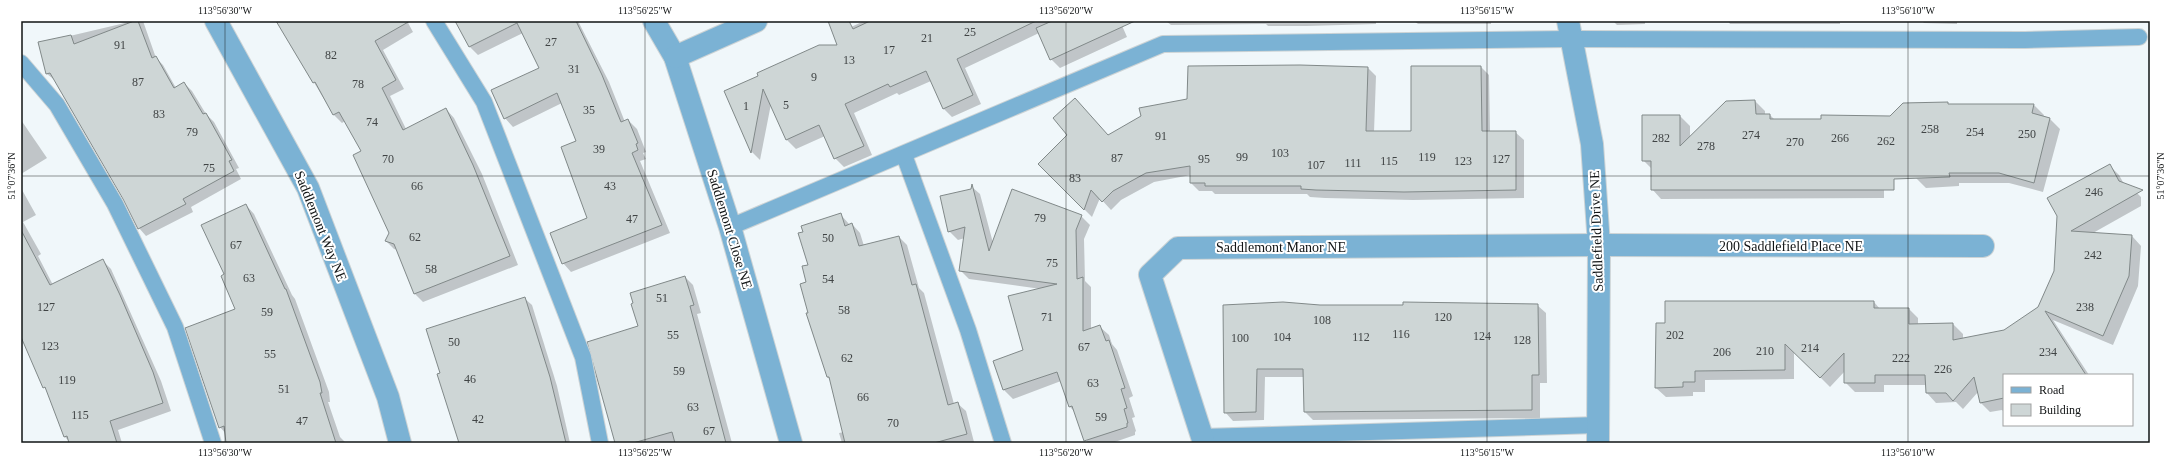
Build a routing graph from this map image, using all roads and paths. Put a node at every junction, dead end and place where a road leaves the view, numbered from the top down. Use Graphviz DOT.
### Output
graph roads {
  1 [pos="216,21"];
  2 [pos="434,21"];
  3 [pos="654,21"];
  4 [pos="756,21"];
  5 [pos="1570,30"];
  6 [pos="2139,38"];
  7 [pos="675,57"];
  8 [pos="21,63"];
  9 [pos="904,155"];
  10 [pos="730,227"];
  11 [pos="1599,246"];
  12 [pos="1984,246"];
  13 [pos="1598,434"];
  14 [pos="1203,440"];
  15 [pos="213,443"];
  16 [pos="400,443"];
  17 [pos="600,443"];
  18 [pos="791,443"];
  19 [pos="1003,443"];
  1 -- 16 [label="street, Saddlemont Way NE"];
  2 -- 17 [label="lane"];
  3 -- 7 [label="street, Saddlemont Close NE"];
  4 -- 7 [label="street"];
  5 -- 6 [label="lane"];
  5 -- 9 [label="lane"];
  5 -- 11 [label="street, Saddlefield Drive NE"];
  7 -- 10 [label="street, Saddlemont Close NE"];
  8 -- 15 [label="lane"];
  9 -- 10 [label="lane"];
  9 -- 19 [label="lane"];
  10 -- 18 [label="street, Saddlemont Close NE"];
  11 -- 12 [label="street, 200 Saddlefield Place NE"];
  11 -- 13 [label="street, Saddlefield Drive NE"];
  11 -- 14 [label="street, Saddlemont Manor NE"];
  13 -- 14 [label="lane"];
}
